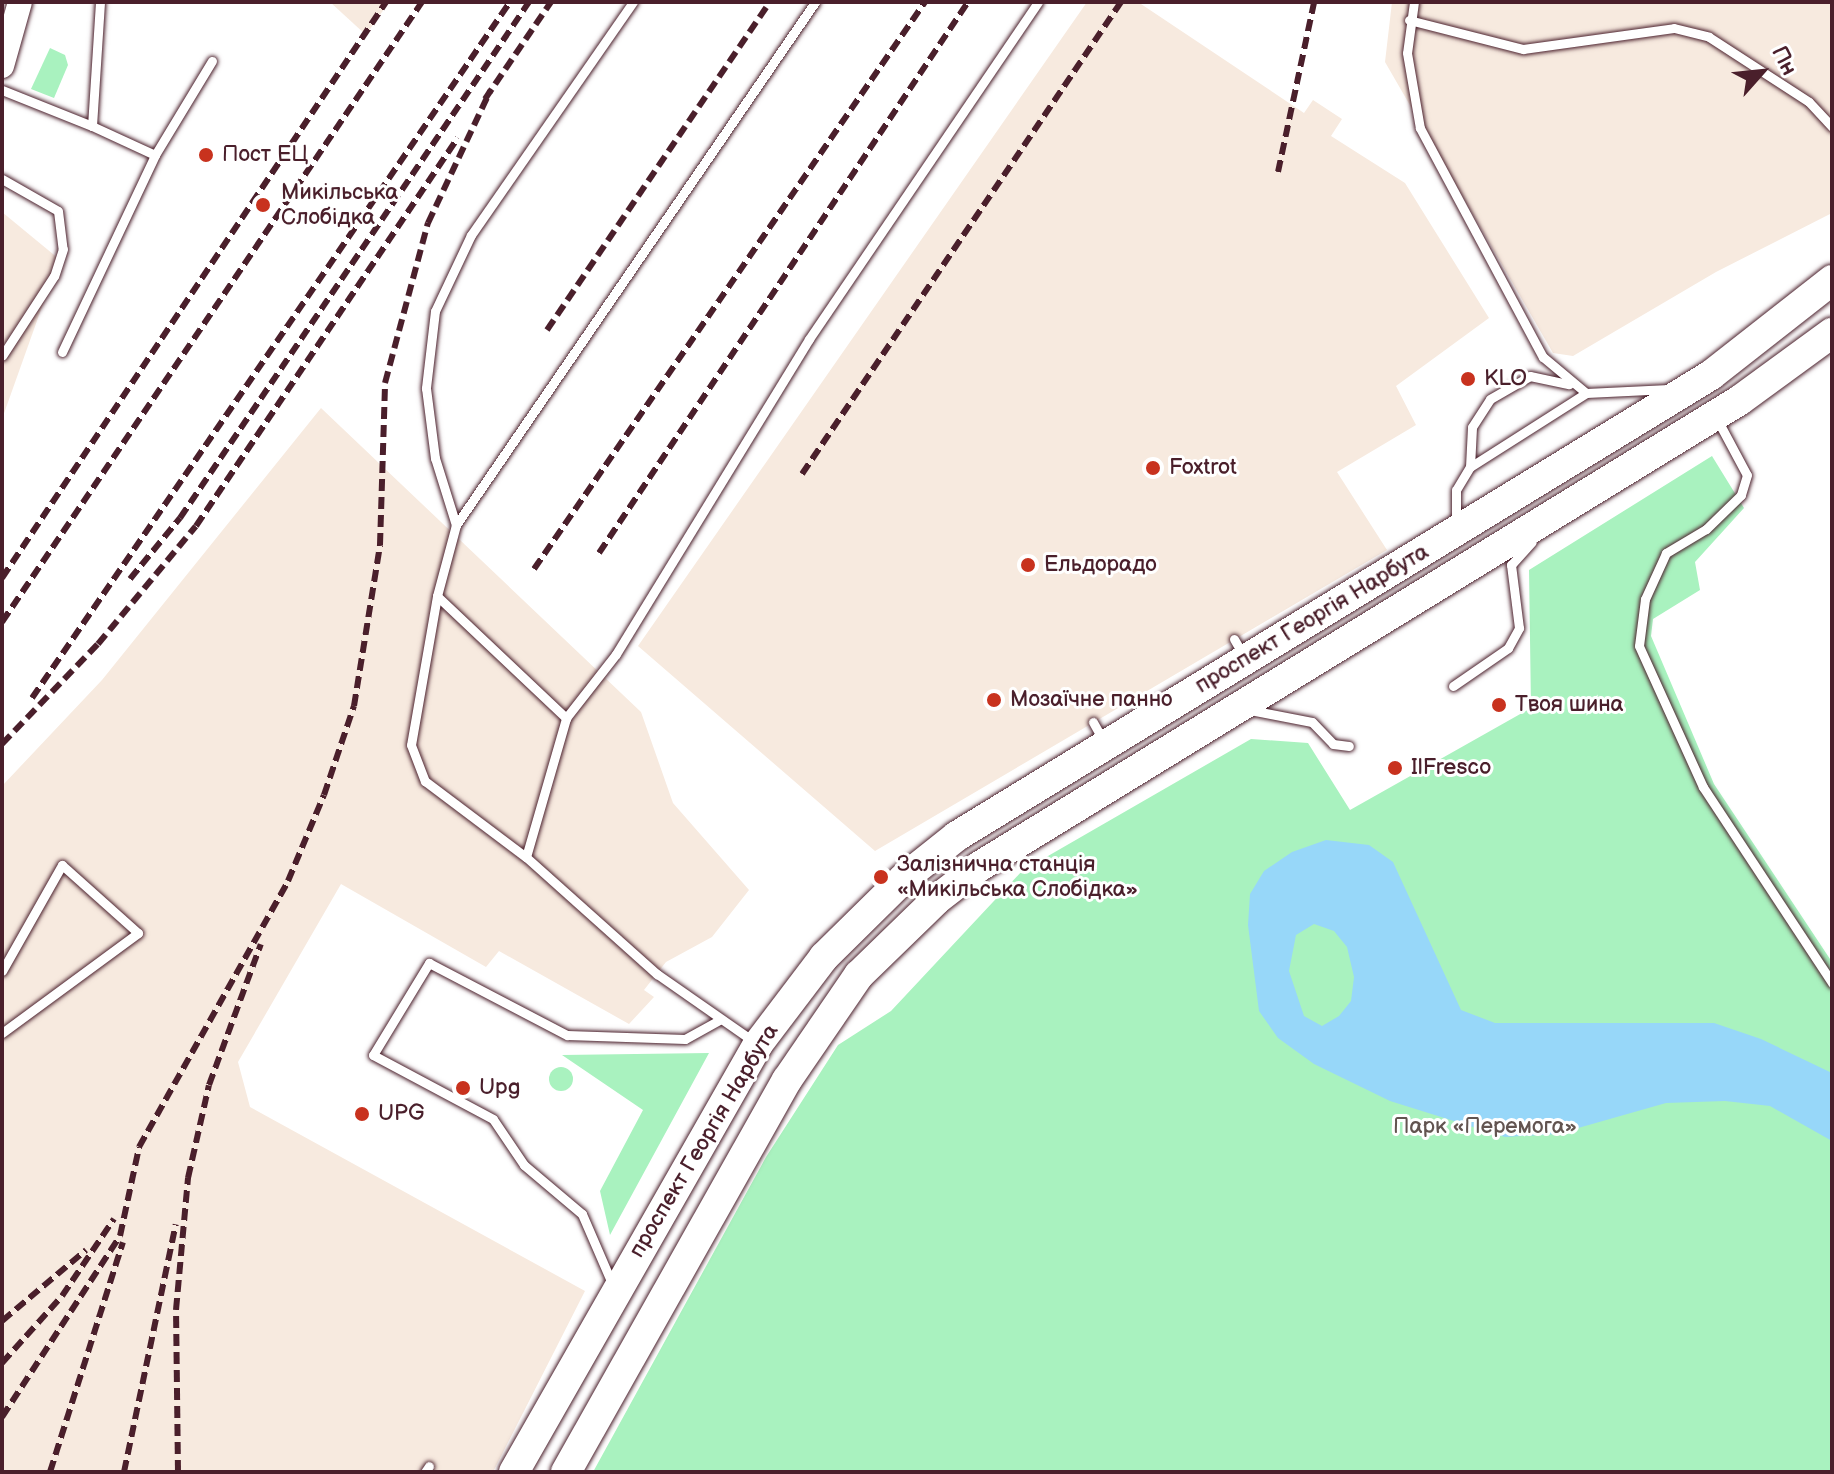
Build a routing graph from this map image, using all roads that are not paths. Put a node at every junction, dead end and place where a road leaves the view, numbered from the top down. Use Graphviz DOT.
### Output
graph roads {
  1 [pos="20,2"];
  2 [pos="100,2"];
  3 [pos="633,2"];
  4 [pos="815,2"];
  5 [pos="1038,2"];
  6 [pos="1414,2"];
  7 [pos="1409,20"];
  8 [pos="212,61"];
  9 [pos="2,66"];
  10 [pos="2,90"];
  11 [pos="92,126"];
  12 [pos="1832,127"];
  13 [pos="155,155"];
  14 [pos="2,179"];
  15 [pos="1832,280"];
  16 [pos="1832,333"];
  17 [pos="62,352"];
  18 [pos="2,356"];
  19 [pos="1692,386"];
  20 [pos="1586,393"];
  21 [pos="1714,416"];
  22 [pos="1470,467"];
  23 [pos="1552,515"];
  24 [pos="456,525"];
  25 [pos="1450,535"];
  26 [pos="437,596"];
  27 [pos="1453,686"];
  28 [pos="1239,707"];
  29 [pos="566,718"];
  30 [pos="1349,746"];
  31 [pos="526,857"];
  32 [pos="2,971"];
  33 [pos="1832,983"];
  34 [pos="719,1020"];
  35 [pos="2,1033"];
  36 [pos="758,1044"];
  37 [pos="616,1291"];
  38 [pos="514,1472"];
  39 [pos="566,1472"];
  1 -- 9 [label="street"];
  2 -- 11 [label="lane"];
  3 -- 24 [label="lane"];
  4 -- 24 [label="lane"];
  5 -- 29 [label="lane"];
  6 -- 7 [label="lane"];
  7 -- 12 [label="lane"];
  7 -- 20 [label="lane"];
  8 -- 13 [label="lane"];
  10 -- 11 [label="lane"];
  11 -- 13 [label="lane"];
  13 -- 17 [label="lane"];
  14 -- 18 [label="lane"];
  15 -- 19 [label="main road, проспект Георгія Нарбута"];
  16 -- 21 [label="main road, проспект Георгія Нарбута"];
  19 -- 20 [label="lane"];
  19 -- 25 [label="main road, проспект Георгія Нарбута"];
  20 -- 22 [label="lane"];
  20 -- 22 [label="lane"];
  21 -- 23 [label="main road, проспект Георгія Нарбута"];
  21 -- 33 [label="lane"];
  22 -- 25 [label="lane"];
  23 -- 27 [label="lane"];
  23 -- 28 [label="main road, проспект Георгія Нарбута"];
  24 -- 26 [label="lane"];
  25 -- 36 [label="main road, проспект Георгія Нарбута"];
  26 -- 29 [label="lane"];
  26 -- 31 [label="lane"];
  28 -- 30 [label="lane"];
  28 -- 39 [label="main road, проспект Георгія Нарбута"];
  29 -- 31 [label="lane"];
  31 -- 34 [label="lane"];
  32 -- 35 [label="lane"];
  34 -- 36 [label="lane"];
  34 -- 37 [label="lane"];
  36 -- 37 [label="main road, проспект Георгія Нарбута"];
  37 -- 38 [label="main road, проспект Георгія Нарбута"];
}
